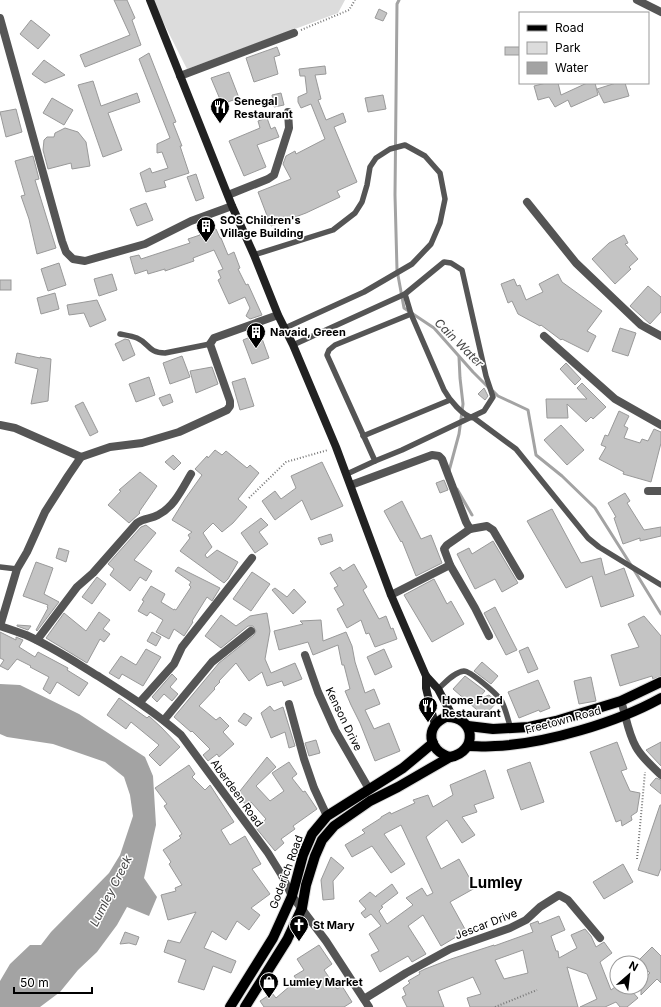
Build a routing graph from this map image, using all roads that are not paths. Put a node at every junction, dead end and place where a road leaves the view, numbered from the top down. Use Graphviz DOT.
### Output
graph roads {
  1 [pos="150,0"];
  2 [pos="636,0"];
  3 [pos="661,12"];
  4 [pos="0,18"];
  5 [pos="294,33"];
  6 [pos="180,76"];
  7 [pos="288,112"];
  8 [pos="228,195"];
  9 [pos="527,202"];
  10 [pos="232,206"];
  11 [pos="254,255"];
  12 [pos="405,294"];
  13 [pos="411,314"];
  14 [pos="278,315"];
  15 [pos="284,328"];
  16 [pos="120,334"];
  17 [pos="544,336"];
  18 [pos="661,336"];
  19 [pos="210,344"];
  20 [pos="293,345"];
  21 [pos="450,400"];
  22 [pos="469,418"];
  23 [pos="0,425"];
  24 [pos="661,425"];
  25 [pos="363,436"];
  26 [pos="81,457"];
  27 [pos="375,461"];
  28 [pos="191,474"];
  29 [pos="347,474"];
  30 [pos="351,485"];
  31 [pos="661,491"];
  32 [pos="648,492"];
  33 [pos="470,529"];
  34 [pos="252,558"];
  35 [pos="450,565"];
  36 [pos="0,567"];
  37 [pos="18,569"];
  38 [pos="520,576"];
  39 [pos="661,585"];
  40 [pos="391,595"];
  41 [pos="0,626"];
  42 [pos="251,631"];
  43 [pos="488,636"];
  44 [pos="36,640"];
  45 [pos="305,655"];
  46 [pos="426,676"];
  47 [pos="661,682"];
  48 [pos="438,689"];
  49 [pos="661,698"];
  50 [pos="621,701"];
  51 [pos="140,702"];
  52 [pos="289,704"];
  53 [pos="625,715"];
  54 [pos="453,717"];
  55 [pos="164,720"];
  56 [pos="435,725"];
  57 [pos="468,726"];
  58 [pos="511,729"];
  59 [pos="433,743"];
  60 [pos="468,746"];
  61 [pos="450,757"];
  62 [pos="661,775"];
  63 [pos="369,789"];
  64 [pos="327,816"];
  65 [pos="292,896"];
  66 [pos="302,908"];
  67 [pos="600,938"];
  68 [pos="364,999"];
  69 [pos="230,1007"];
  70 [pos="245,1007"];
  71 [pos="369,1007"];
  1 -- 6 [label="main road"];
  2 -- 3 [label="street"];
  4 -- 10 [label="street"];
  5 -- 6 [label="street"];
  6 -- 8 [label="main road"];
  7 -- 8 [label="street"];
  8 -- 10 [label="main road"];
  9 -- 18 [label="street"];
  10 -- 11 [label="main road"];
  11 -- 14 [label="main road"];
  11 -- 15 [label="lane"];
  12 -- 13 [label="lane"];
  12 -- 20 [label="lane"];
  12 -- 22 [label="lane"];
  13 -- 21 [label="lane"];
  13 -- 25 [label="lane"];
  14 -- 15 [label="main road"];
  14 -- 19 [label="street"];
  15 -- 20 [label="main road"];
  16 -- 19 [label="lane"];
  17 -- 24 [label="street"];
  19 -- 26 [label="street"];
  20 -- 29 [label="main road"];
  21 -- 22 [label="lane"];
  21 -- 25 [label="lane"];
  22 -- 27 [label="lane"];
  22 -- 39 [label="lane"];
  23 -- 26 [label="street"];
  25 -- 27 [label="lane"];
  26 -- 37 [label="street"];
  27 -- 29 [label="lane"];
  28 -- 44 [label="street"];
  29 -- 30 [label="main road"];
  30 -- 33 [label="street"];
  30 -- 40 [label="main road"];
  31 -- 32 [label="street"];
  33 -- 35 [label="street"];
  33 -- 38 [label="street"];
  34 -- 51 [label="street"];
  35 -- 40 [label="street"];
  35 -- 43 [label="street"];
  36 -- 37 [label="lane"];
  37 -- 41 [label="street"];
  40 -- 46 [label="main road"];
  41 -- 44 [label="street, Aberdeen Road"];
  42 -- 55 [label="street"];
  44 -- 51 [label="street, Aberdeen Road"];
  45 -- 63 [label="street, Kenson Drive"];
  46 -- 48 [label="main road"];
  46 -- 56 [label="main road"];
  47 -- 50 [label="main road, Freetown Road"];
  48 -- 54 [label="main road"];
  48 -- 58 [label="lane"];
  49 -- 53 [label="main road, Freetown Road"];
  50 -- 53 [label="street"];
  50 -- 58 [label="main road, Freetown Road"];
  51 -- 55 [label="street, Aberdeen Road"];
  52 -- 64 [label="street"];
  53 -- 60 [label="main road, Freetown Road"];
  53 -- 62 [label="street"];
  54 -- 56 [label="main road"];
  54 -- 57 [label="main road"];
  55 -- 65 [label="street, Aberdeen Road"];
  56 -- 59 [label="main road"];
  57 -- 58 [label="main road, Freetown Road"];
  57 -- 60 [label="main road"];
  59 -- 61 [label="main road"];
  59 -- 63 [label="main road, Goderich Road"];
  60 -- 61 [label="main road"];
  61 -- 66 [label="main road, Goderich Road"];
  63 -- 64 [label="main road, Goderich Road"];
  64 -- 65 [label="main road, Goderich Road"];
  65 -- 66 [label="street, Aberdeen Road"];
  65 -- 69 [label="main road, Goderich Road"];
  66 -- 68 [label="street, Aberdeen Road"];
  66 -- 70 [label="main road, Goderich Road"];
  67 -- 68 [label="street, Jescar Drive"];
  68 -- 71 [label="street, Aberdeen Road"];
}
